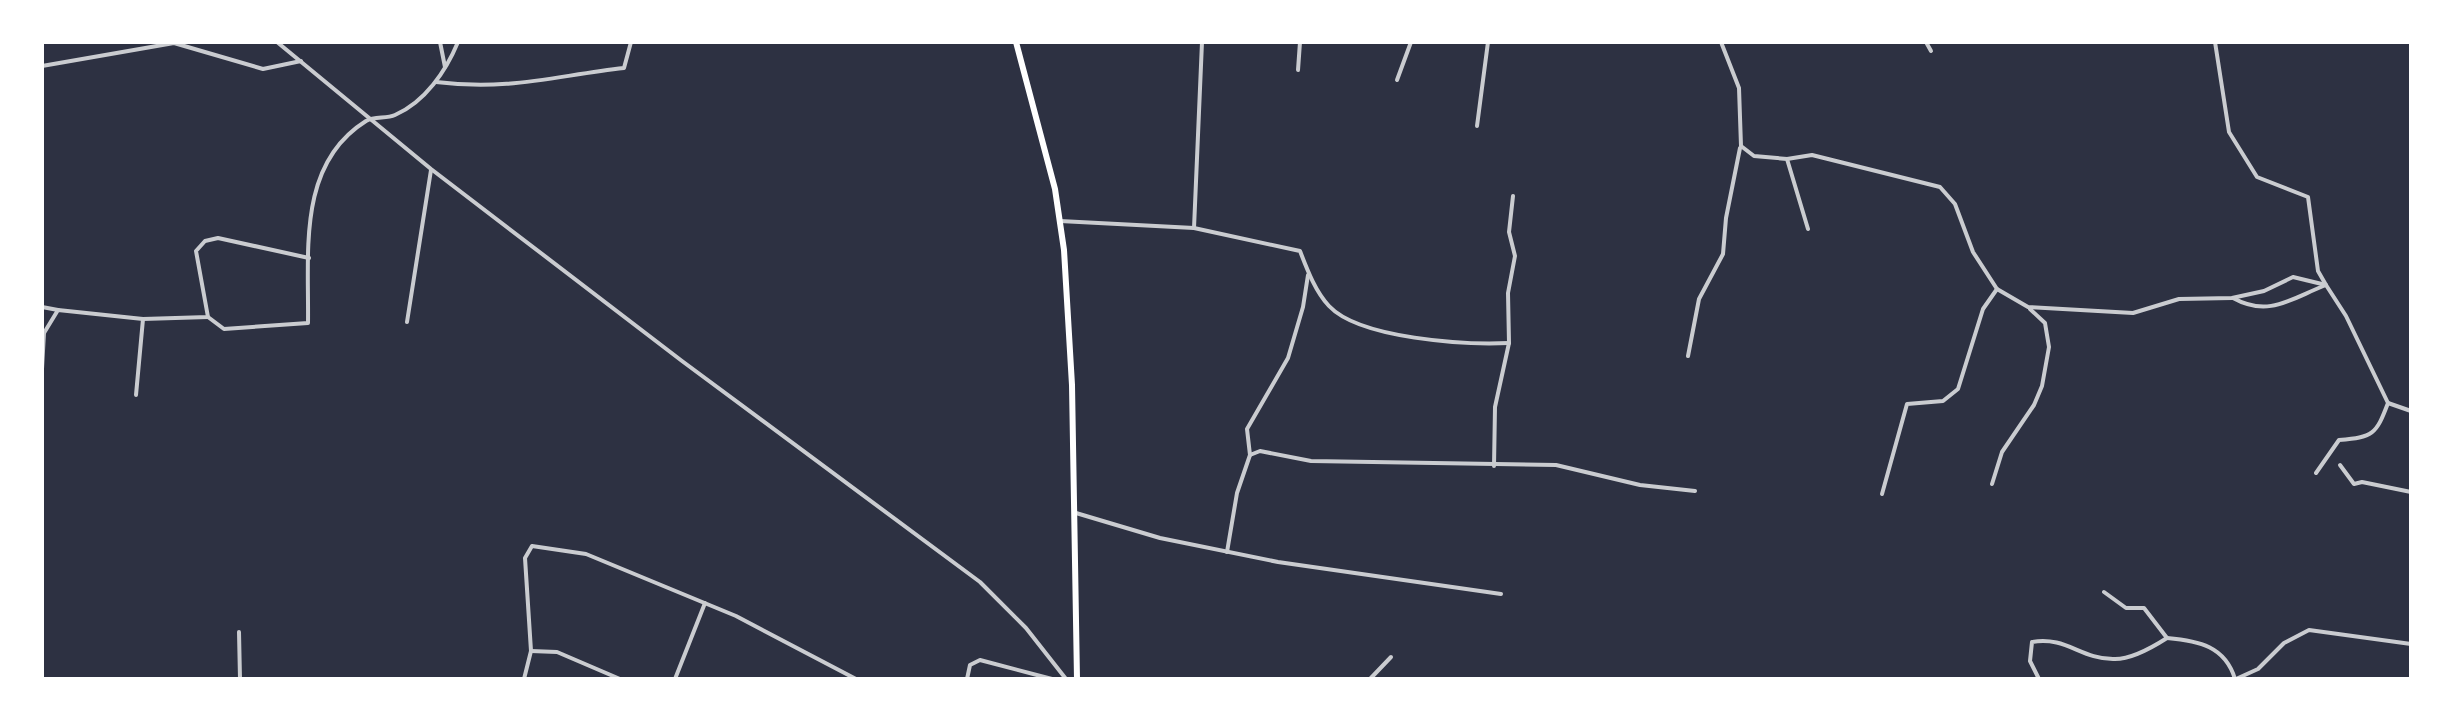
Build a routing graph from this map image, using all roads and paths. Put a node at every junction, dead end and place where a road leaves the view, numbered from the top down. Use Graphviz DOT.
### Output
graph roads {
  1 [pos="277,42"];
  2 [pos="440,42"];
  3 [pos="458,42"];
  4 [pos="631,42"];
  5 [pos="1016,42"];
  6 [pos="1202,42"];
  7 [pos="1300,42"];
  8 [pos="1411,42"];
  9 [pos="1488,42"];
  10 [pos="1721,42"];
  11 [pos="1926,42"];
  12 [pos="2215,42"];
  13 [pos="174,43"];
  14 [pos="1931,51"];
  15 [pos="42,55"];
  16 [pos="301,61"];
  17 [pos="43,66"];
  18 [pos="445,70"];
  19 [pos="1298,70"];
  20 [pos="1397,80"];
  21 [pos="435,82"];
  22 [pos="42,91"];
  23 [pos="370,118"];
  24 [pos="1477,126"];
  25 [pos="1741,146"];
  26 [pos="1787,159"];
  27 [pos="431,169"];
  28 [pos="1513,196"];
  29 [pos="1060,221"];
  30 [pos="1194,228"];
  31 [pos="1808,229"];
  32 [pos="309,258"];
  33 [pos="1308,272"];
  34 [pos="2326,285"];
  35 [pos="1997,289"];
  36 [pos="2232,298"];
  37 [pos="42,307"];
  38 [pos="2028,307"];
  39 [pos="58,310"];
  40 [pos="208,317"];
  41 [pos="143,319"];
  42 [pos="407,322"];
  43 [pos="1509,343"];
  44 [pos="1688,356"];
  45 [pos="42,369"];
  46 [pos="136,395"];
  47 [pos="2388,403"];
  48 [pos="2411,411"];
  49 [pos="1250,455"];
  50 [pos="2340,465"];
  51 [pos="1494,466"];
  52 [pos="2316,473"];
  53 [pos="1992,484"];
  54 [pos="1695,491"];
  55 [pos="2411,492"];
  56 [pos="1882,494"];
  57 [pos="1073,512"];
  58 [pos="1227,552"];
  59 [pos="2104,592"];
  60 [pos="1501,594"];
  61 [pos="705,603"];
  62 [pos="239,632"];
  63 [pos="2167,638"];
  64 [pos="2411,644"];
  65 [pos="531,651"];
  66 [pos="1391,657"];
  67 [pos="240,679"];
  68 [pos="524,679"];
  69 [pos="620,679"];
  70 [pos="675,679"];
  71 [pos="856,679"];
  72 [pos="967,679"];
  73 [pos="1052,679"];
  74 [pos="1066,679"];
  75 [pos="1077,679"];
  76 [pos="1277,679"];
  77 [pos="1331,679"];
  78 [pos="1370,679"];
  79 [pos="2039,679"];
  80 [pos="2236,679"];
  1 -- 16 [label="street"];
  2 -- 18 [label="street"];
  3 -- 18 [label="street"];
  4 -- 21 [label="street"];
  5 -- 29 [label="main road"];
  6 -- 30 [label="street"];
  7 -- 19 [label="street"];
  8 -- 20 [label="street"];
  9 -- 24 [label="street"];
  10 -- 25 [label="street"];
  11 -- 14 [label="street"];
  12 -- 34 [label="street"];
  13 -- 16 [label="street"];
  13 -- 17 [label="street"];
  15 -- 17 [label="street"];
  16 -- 23 [label="street"];
  17 -- 22 [label="street"];
  18 -- 21 [label="street"];
  21 -- 23 [label="street"];
  23 -- 27 [label="street"];
  23 -- 32 [label="street"];
  25 -- 26 [label="street"];
  25 -- 44 [label="street"];
  26 -- 31 [label="street"];
  26 -- 35 [label="street"];
  27 -- 42 [label="street"];
  27 -- 74 [label="street"];
  28 -- 43 [label="street"];
  29 -- 30 [label="street"];
  29 -- 57 [label="main road"];
  30 -- 33 [label="street"];
  32 -- 40 [label="street"];
  32 -- 40 [label="street"];
  33 -- 43 [label="street"];
  33 -- 49 [label="street"];
  34 -- 36 [label="street"];
  34 -- 36 [label="street"];
  34 -- 47 [label="street"];
  35 -- 38 [label="street"];
  35 -- 56 [label="street"];
  36 -- 38 [label="street"];
  37 -- 39 [label="street"];
  38 -- 53 [label="street"];
  39 -- 41 [label="street"];
  39 -- 45 [label="street"];
  40 -- 41 [label="street"];
  41 -- 46 [label="street"];
  43 -- 51 [label="street"];
  47 -- 48 [label="street"];
  47 -- 52 [label="street"];
  49 -- 51 [label="street"];
  49 -- 58 [label="street"];
  50 -- 55 [label="street"];
  51 -- 54 [label="street"];
  57 -- 58 [label="street"];
  57 -- 75 [label="main road"];
  58 -- 60 [label="street"];
  59 -- 63 [label="street"];
  61 -- 65 [label="street"];
  61 -- 70 [label="street"];
  61 -- 71 [label="street"];
  62 -- 67 [label="street"];
  63 -- 79 [label="street"];
  63 -- 80 [label="street"];
  64 -- 80 [label="street"];
  65 -- 68 [label="street"];
  65 -- 69 [label="street"];
  66 -- 78 [label="street"];
  72 -- 73 [label="street"];
  76 -- 77 [label="street"];
}
